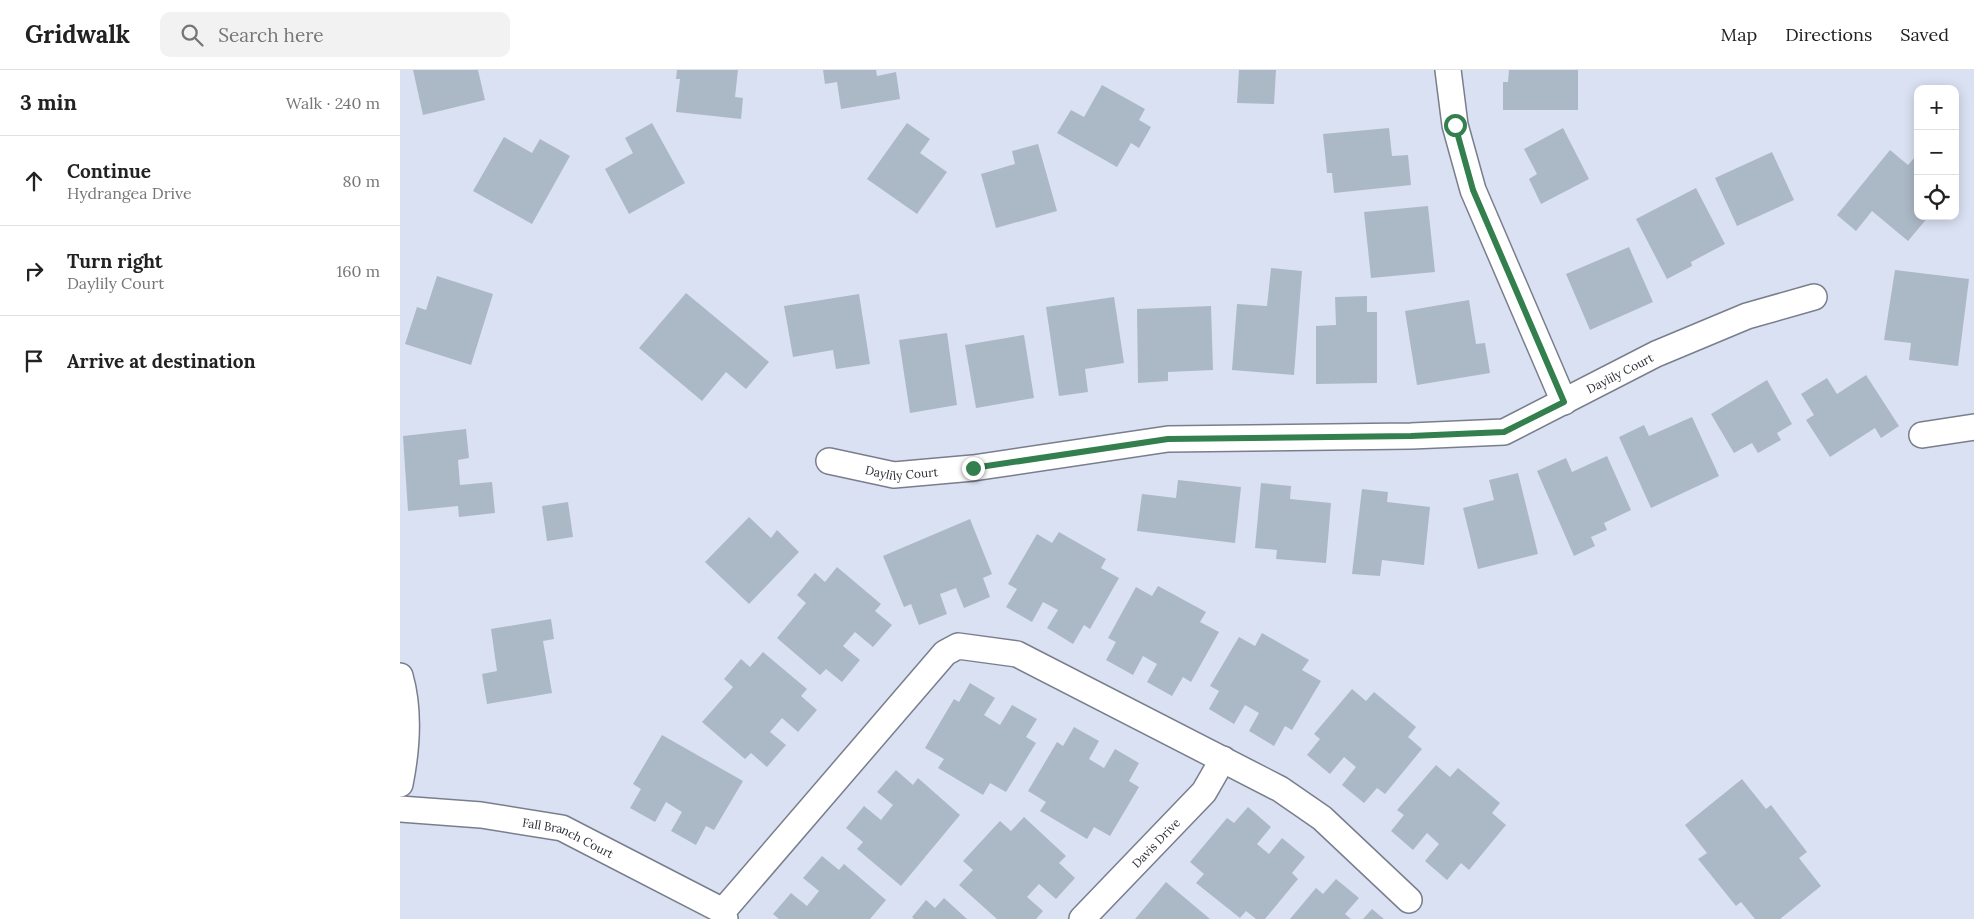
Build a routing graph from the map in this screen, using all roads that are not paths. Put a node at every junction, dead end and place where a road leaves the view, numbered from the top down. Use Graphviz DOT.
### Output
graph roads {
  1 [pos="1448,70"];
  2 [pos="1814,297"];
  3 [pos="1564,402"];
  4 [pos="1974,427"];
  5 [pos="1922,435"];
  6 [pos="829,461"];
  7 [pos="400,676"];
  8 [pos="1223,759"];
  9 [pos="400,784"];
  10 [pos="400,809"];
  11 [pos="1409,900"];
  12 [pos="724,915"];
  13 [pos="1082,919"];
  1 -- 3 [label="street"];
  2 -- 3 [label="street, Daylily Court"];
  3 -- 6 [label="street, Daylily Court"];
  4 -- 5 [label="street"];
  7 -- 9 [label="street"];
  8 -- 11 [label="street"];
  8 -- 12 [label="street"];
  8 -- 13 [label="street, Davis Drive"];
  10 -- 12 [label="street, Fall Branch Court"];
}
